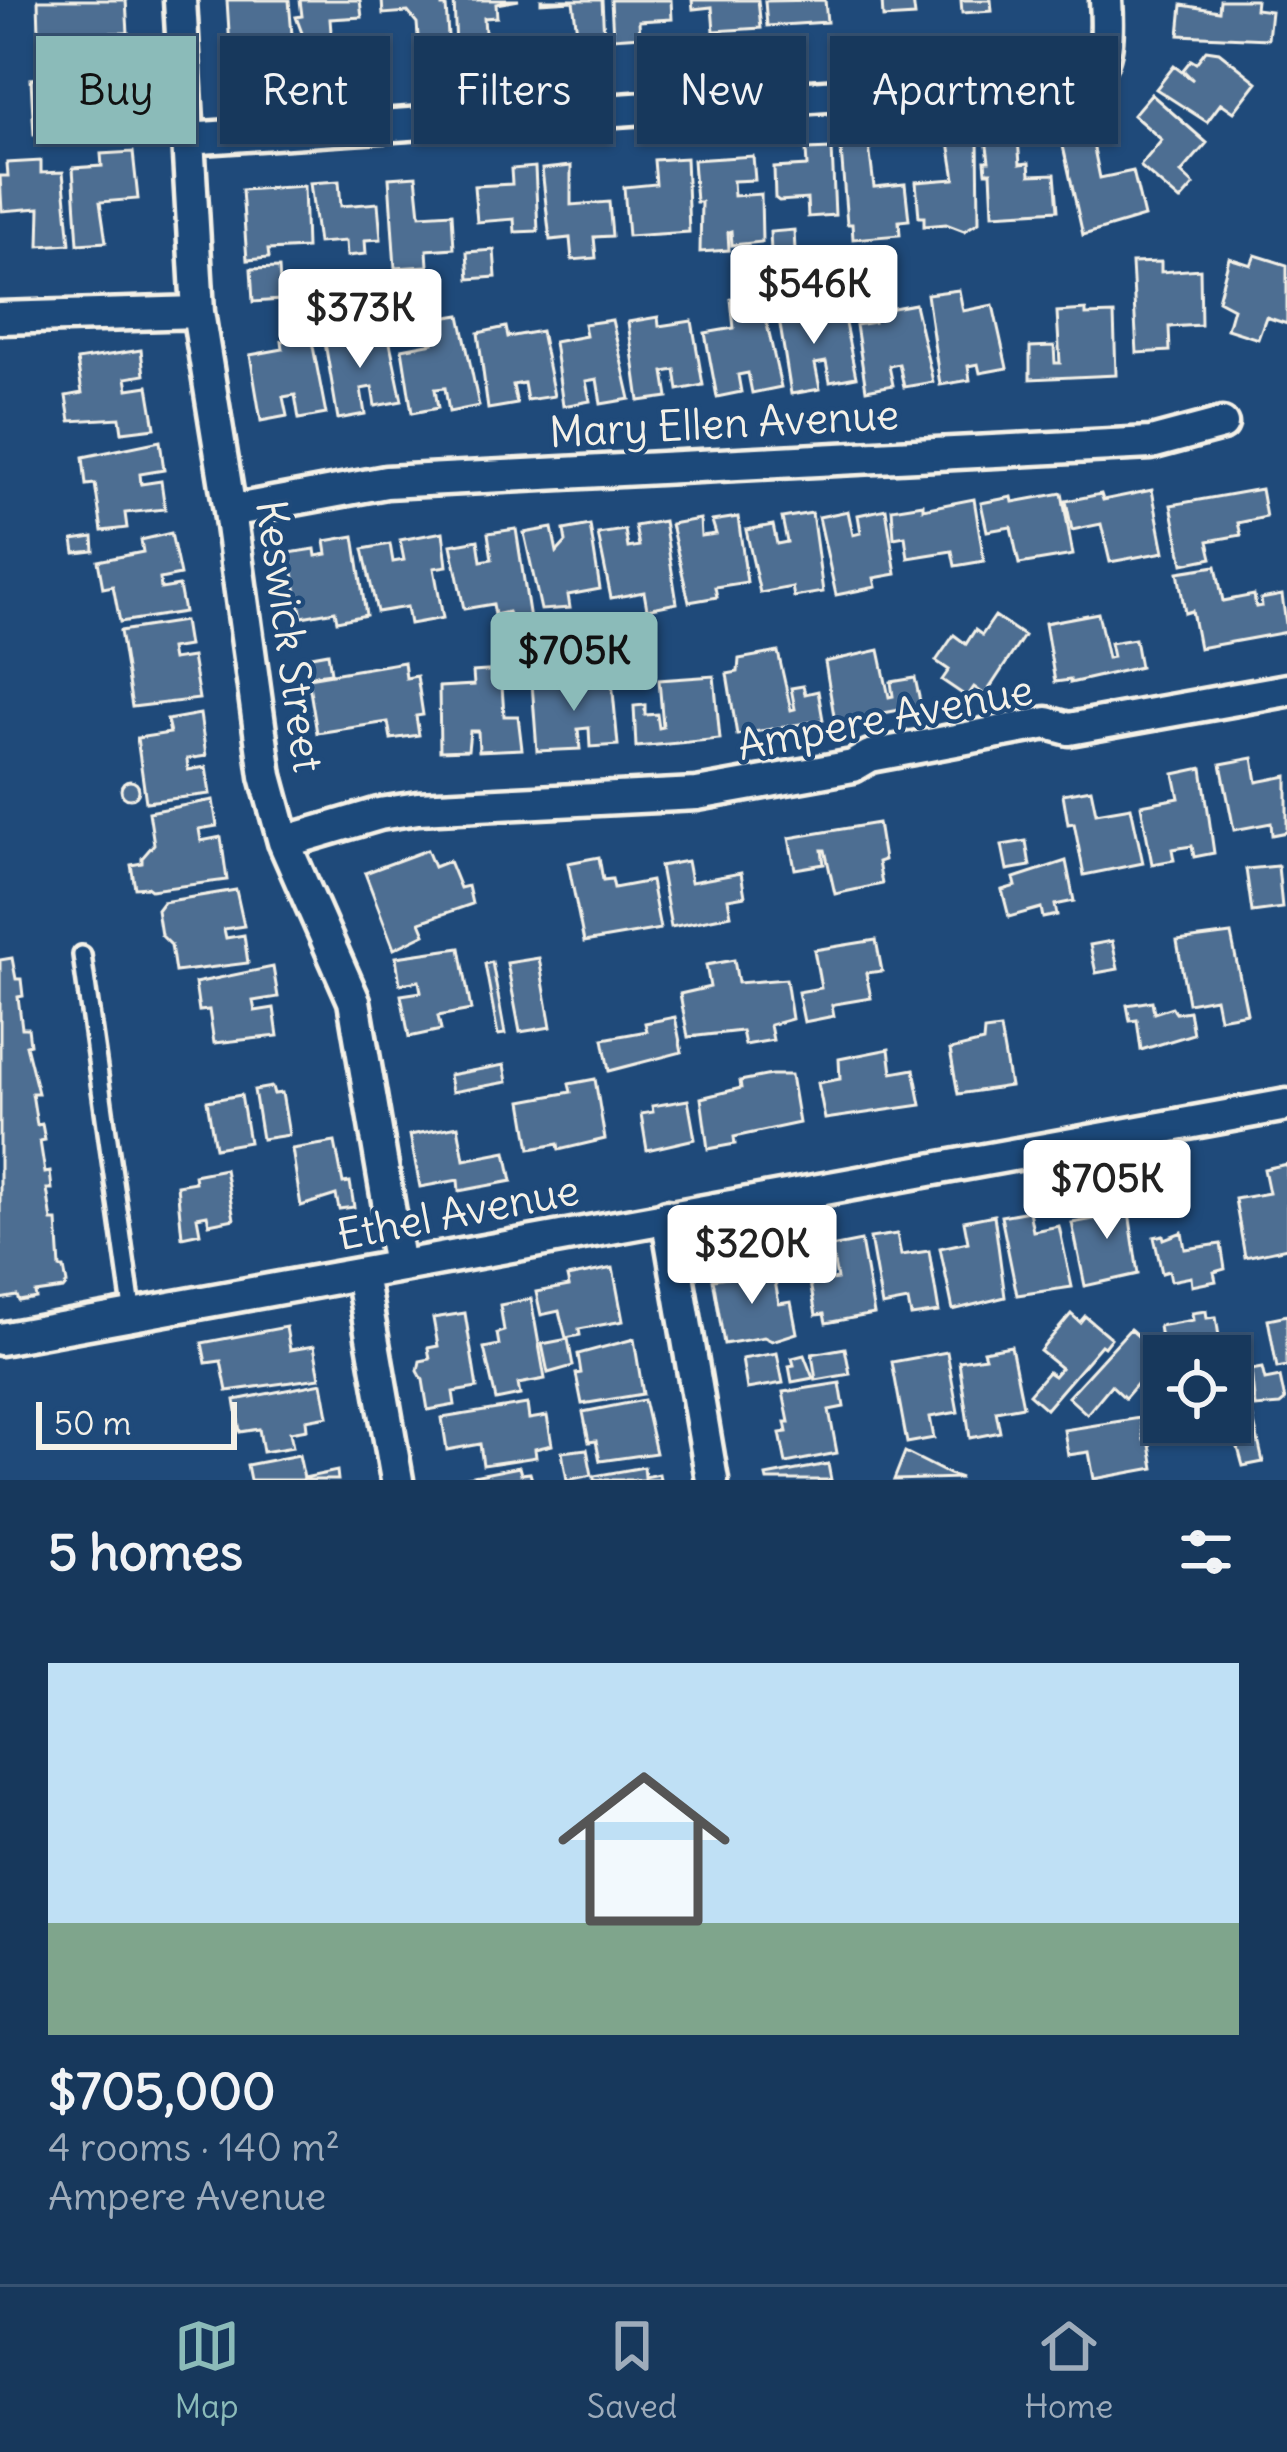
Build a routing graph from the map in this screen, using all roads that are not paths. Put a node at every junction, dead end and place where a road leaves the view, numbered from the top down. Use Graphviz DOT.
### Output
graph roads {
  1 [pos="180,0"];
  2 [pos="1106,0"];
  3 [pos="182,36"];
  4 [pos="196,139"];
  5 [pos="186,144"];
  6 [pos="198,312"];
  7 [pos="0,318"];
  8 [pos="1222,424"];
  9 [pos="230,511"];
  10 [pos="1287,690"];
  11 [pos="284,842"];
  12 [pos="82,956"];
  13 [pos="1287,1106"];
  14 [pos="667,1216"];
  15 [pos="399,1266"];
  16 [pos="362,1274"];
  17 [pos="133,1316"];
  18 [pos="0,1339"];
  19 [pos="397,1480"];
  20 [pos="712,1480"];
  1 -- 3 [label="street, Keswick Street"];
  2 -- 4 [label="street"];
  5 -- 6 [label="street, Keswick Street"];
  6 -- 7 [label="street"];
  6 -- 9 [label="street, Keswick Street"];
  8 -- 9 [label="street, Mary Ellen Avenue"];
  9 -- 11 [label="street, Keswick Street"];
  10 -- 11 [label="street, Ampere Avenue"];
  11 -- 15 [label="street, Keswick Street"];
  12 -- 17 [label="lane"];
  13 -- 14 [label="street, Ethel Avenue"];
  14 -- 15 [label="street, Ethel Avenue"];
  14 -- 20 [label="street"];
  15 -- 16 [label="street, Ethel Avenue"];
  16 -- 17 [label="street, Ethel Avenue"];
  16 -- 19 [label="street"];
  17 -- 18 [label="street, Ethel Avenue"];
}
